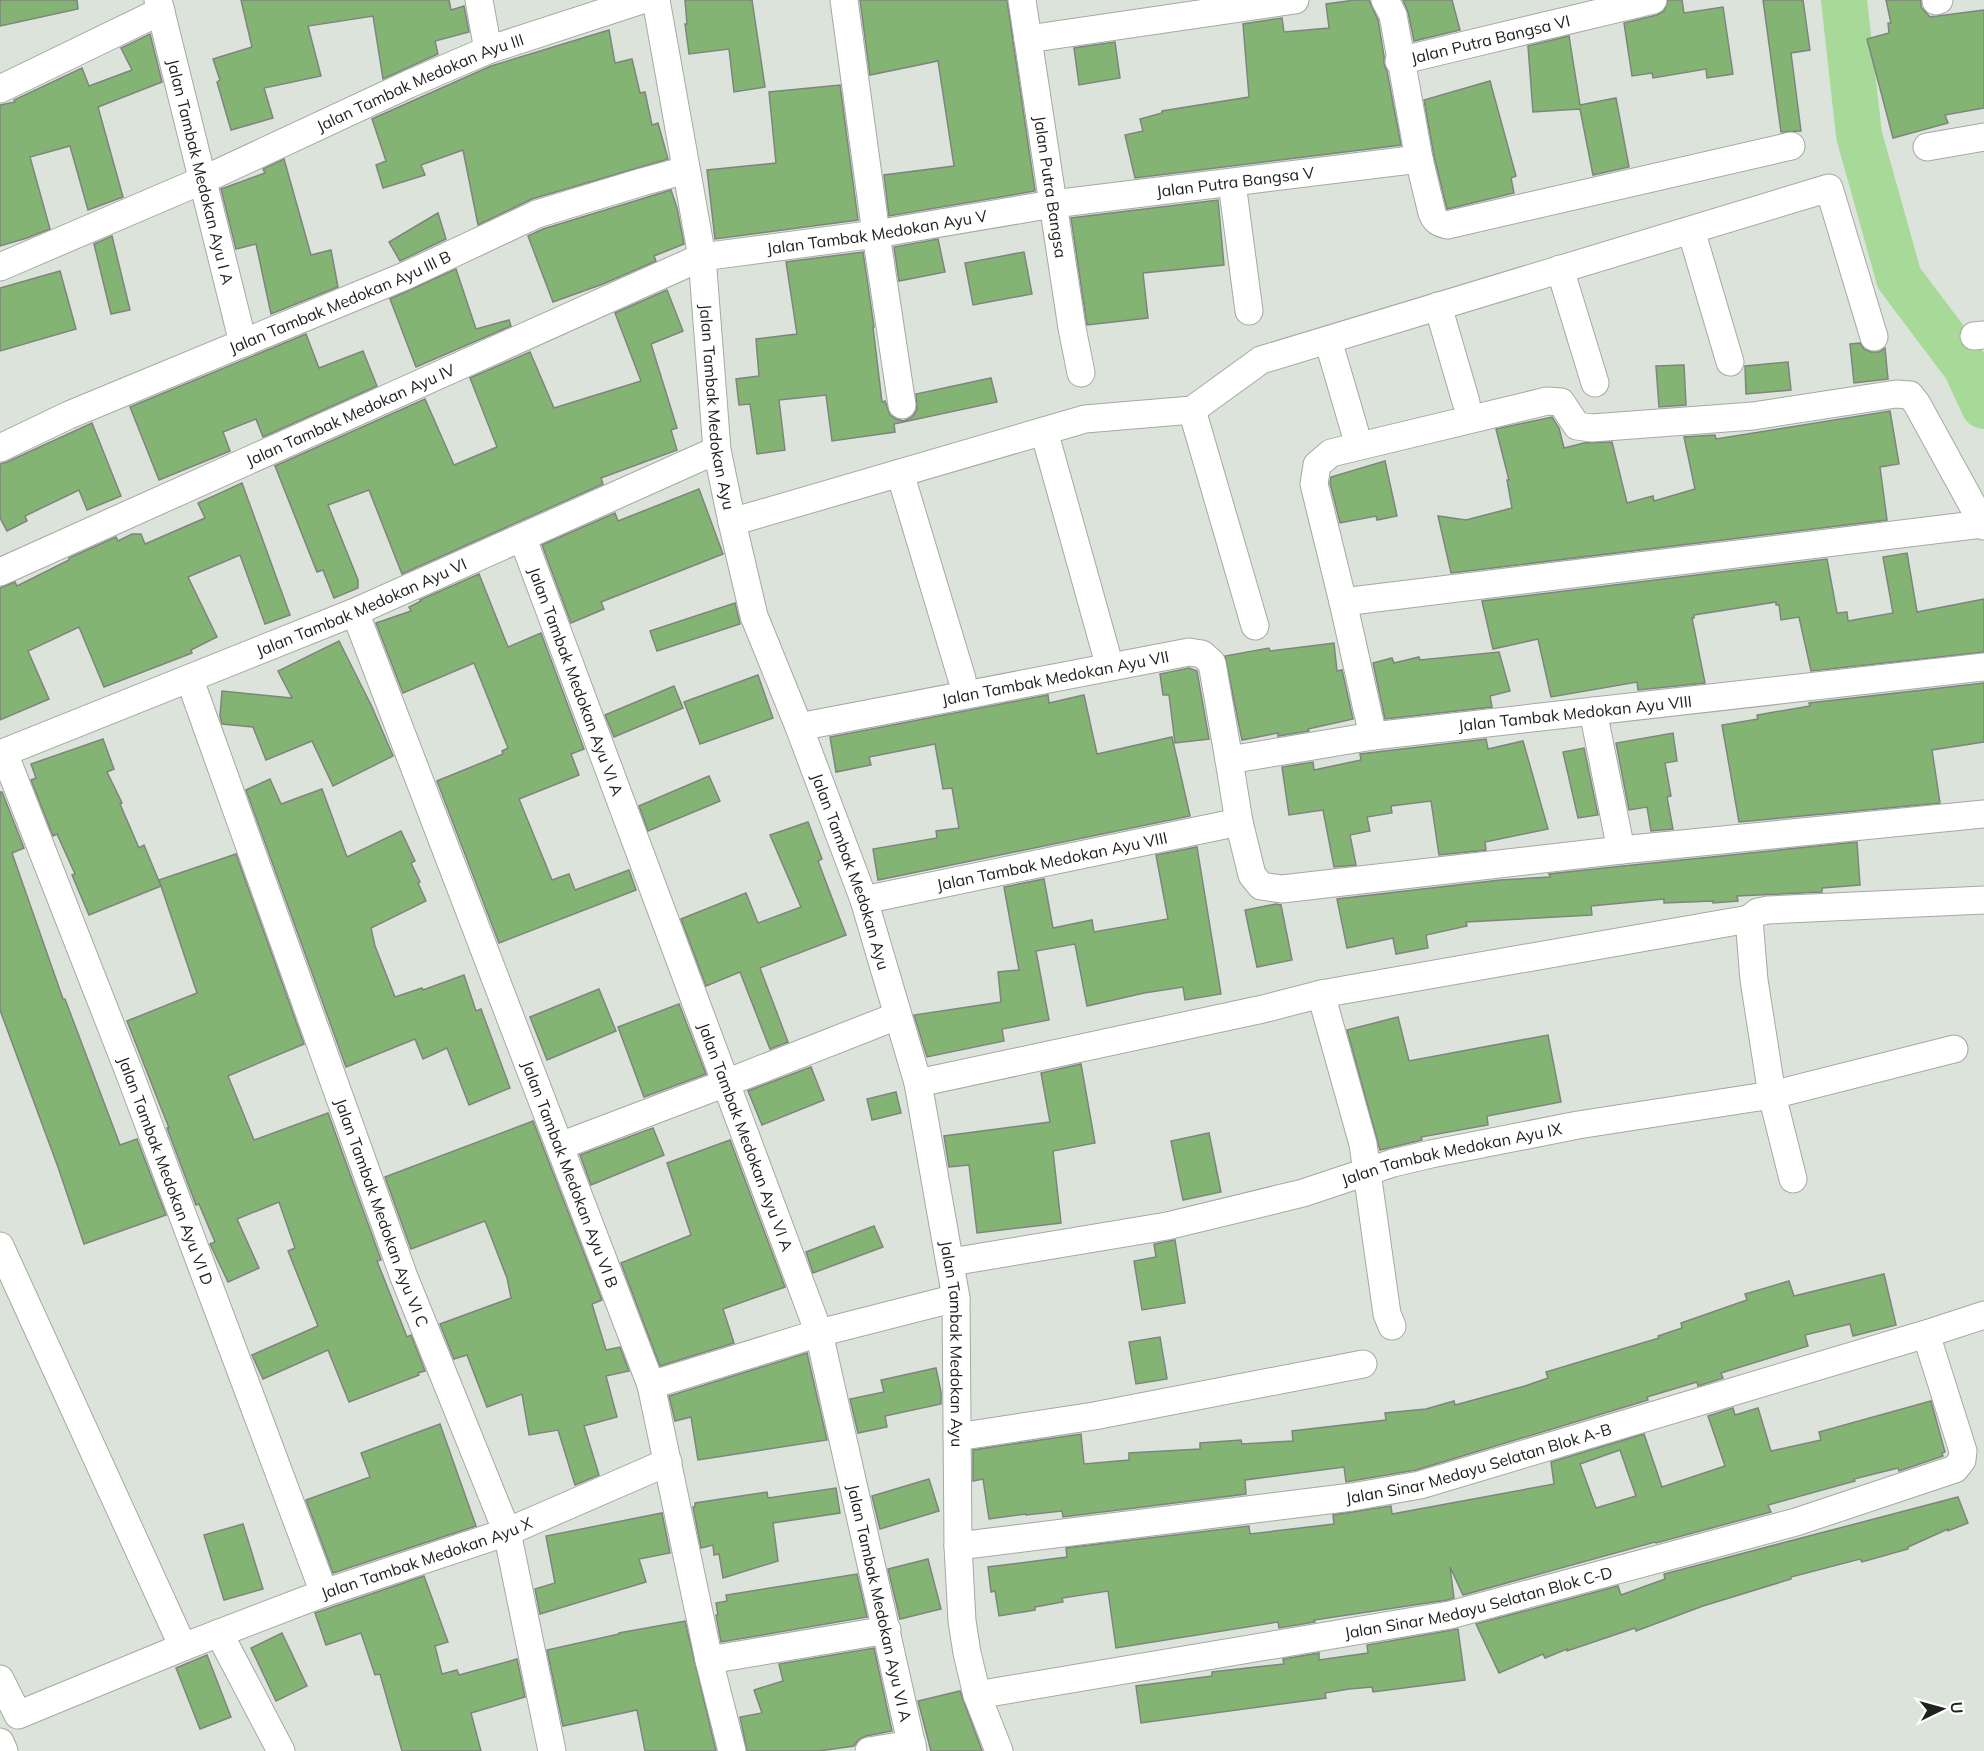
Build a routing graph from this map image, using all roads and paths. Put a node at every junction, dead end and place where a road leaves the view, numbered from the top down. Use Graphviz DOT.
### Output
graph roads {
  1 [pos="479,0"];
  2 [pos="642,0"];
  3 [pos="656,0"];
  4 [pos="844,0"];
  5 [pos="1022,0"];
  6 [pos="1295,0"];
  7 [pos="1385,0"];
  8 [pos="1653,0"];
  9 [pos="160,6"];
  10 [pos="1028,39"];
  11 [pos="488,50"];
  12 [pos="1400,61"];
  13 [pos="0,89"];
  14 [pos="1984,137"];
  15 [pos="1791,147"];
  16 [pos="1928,147"];
  17 [pos="1419,159"];
  18 [pos="686,170"];
  19 [pos="203,180"];
  20 [pos="1232,183"];
  21 [pos="1053,204"];
  22 [pos="1691,230"];
  23 [pos="876,234"];
  24 [pos="702,257"];
  25 [pos="0,267"];
  26 [pos="1560,269"];
  27 [pos="1438,306"];
  28 [pos="1249,311"];
  29 [pos="1874,337"];
  30 [pos="1328,340"];
  31 [pos="243,343"];
  32 [pos="1730,362"];
  33 [pos="1081,373"];
  34 [pos="1595,383"];
  35 [pos="1466,402"];
  36 [pos="902,405"];
  37 [pos="1192,410"];
  38 [pos="1044,431"];
  39 [pos="1355,432"];
  40 [pos="0,448"];
  41 [pos="717,450"];
  42 [pos="900,473"];
  43 [pos="732,522"];
  44 [pos="1984,525"];
  45 [pos="522,538"];
  46 [pos="0,572"];
  47 [pos="1343,602"];
  48 [pos="356,612"];
  49 [pos="1255,626"];
  50 [pos="1106,653"];
  51 [pos="1984,667"];
  52 [pos="962,679"];
  53 [pos="190,680"];
  54 [pos="1593,711"];
  55 [pos="799,727"];
  56 [pos="1373,736"];
  57 [pos="2,754"];
  58 [pos="1229,760"];
  59 [pos="1984,814"];
  60 [pos="1239,822"];
  61 [pos="1621,850"];
  62 [pos="864,900"];
  63 [pos="1984,900"];
  64 [pos="1749,919"];
  65 [pos="1321,994"];
  66 [pos="897,1016"];
  67 [pos="1954,1049"];
  68 [pos="726,1083"];
  69 [pos="918,1083"];
  70 [pos="1772,1095"];
  71 [pos="560,1146"];
  72 [pos="1367,1171"];
  73 [pos="1793,1179"];
  74 [pos="0,1246"];
  75 [pos="951,1262"];
  76 [pos="956,1298"];
  77 [pos="1984,1315"];
  78 [pos="1392,1326"];
  79 [pos="819,1333"];
  80 [pos="1926,1334"];
  81 [pos="1363,1364"];
  82 [pos="651,1384"];
  83 [pos="957,1437"];
  84 [pos="668,1462"];
  85 [pos="507,1532"];
  86 [pos="958,1546"];
  87 [pos="324,1593"];
  88 [pos="887,1630"];
  89 [pos="219,1633"];
  90 [pos="183,1647"];
  91 [pos="709,1660"];
  92 [pos="0,1679"];
  93 [pos="977,1695"];
  94 [pos="0,1742"];
  95 [pos="912,1748"];
  96 [pos="4,1751"];
  97 [pos="281,1751"];
  98 [pos="552,1751"];
  99 [pos="732,1751"];
  100 [pos="869,1751"];
  101 [pos="999,1751"];
  1 -- 11 [label="street"];
  2 -- 11 [label="street, Jalan Tambak Medokan Ayu III"];
  3 -- 18 [label="street, Jalan Tambak Medokan Ayu"];
  4 -- 23 [label="street"];
  5 -- 10 [label="street, Jalan Putra Bangsa"];
  6 -- 10 [label="street"];
  7 -- 12 [label="street"];
  8 -- 12 [label="street, Jalan Putra Bangsa VI"];
  9 -- 13 [label="street"];
  9 -- 19 [label="street, Jalan Tambak Medokan Ayu I A"];
  10 -- 21 [label="street, Jalan Putra Bangsa"];
  11 -- 19 [label="street, Jalan Tambak Medokan Ayu III"];
  12 -- 17 [label="street"];
  14 -- 16 [label="street"];
  15 -- 17 [label="street"];
  17 -- 20 [label="street, Jalan Putra Bangsa V"];
  18 -- 24 [label="street, Jalan Tambak Medokan Ayu"];
  18 -- 31 [label="street, Jalan Tambak Medokan Ayu III B"];
  19 -- 25 [label="street, Jalan Tambak Medokan Ayu III"];
  19 -- 31 [label="street, Jalan Tambak Medokan Ayu I A"];
  20 -- 21 [label="street, Jalan Putra Bangsa V"];
  20 -- 28 [label="street"];
  21 -- 23 [label="street, Jalan Tambak Medokan Ayu V"];
  21 -- 33 [label="street, Jalan Putra Bangsa"];
  22 -- 26 [label="street"];
  22 -- 29 [label="street"];
  22 -- 32 [label="street"];
  23 -- 24 [label="street, Jalan Tambak Medokan Ayu V"];
  23 -- 36 [label="street"];
  24 -- 41 [label="street, Jalan Tambak Medokan Ayu"];
  24 -- 46 [label="street, Jalan Tambak Medokan Ayu IV"];
  26 -- 27 [label="street"];
  26 -- 34 [label="street"];
  27 -- 30 [label="street"];
  27 -- 35 [label="street"];
  30 -- 37 [label="street"];
  30 -- 39 [label="street"];
  31 -- 40 [label="street, Jalan Tambak Medokan Ayu III B"];
  37 -- 38 [label="street"];
  37 -- 49 [label="street"];
  38 -- 42 [label="street"];
  38 -- 50 [label="street"];
  41 -- 43 [label="street, Jalan Tambak Medokan Ayu"];
  41 -- 45 [label="street, Jalan Tambak Medokan Ayu VI"];
  42 -- 43 [label="street"];
  42 -- 52 [label="street"];
  43 -- 55 [label="street, Jalan Tambak Medokan Ayu"];
  44 -- 47 [label="street"];
  44 -- 47 [label="street"];
  45 -- 48 [label="street, Jalan Tambak Medokan Ayu VI"];
  45 -- 68 [label="street, Jalan Tambak Medokan Ayu VI A"];
  47 -- 56 [label="street"];
  48 -- 53 [label="street, Jalan Tambak Medokan Ayu VI"];
  48 -- 71 [label="street, Jalan Tambak Medokan Ayu VI B"];
  51 -- 54 [label="street, Jalan Tambak Medokan Ayu VIII"];
  53 -- 57 [label="street, Jalan Tambak Medokan Ayu VI"];
  53 -- 85 [label="street, Jalan Tambak Medokan Ayu VI C"];
  54 -- 56 [label="street, Jalan Tambak Medokan Ayu VIII"];
  54 -- 61 [label="street"];
  55 -- 58 [label="street, Jalan Tambak Medokan Ayu VII"];
  55 -- 62 [label="street, Jalan Tambak Medokan Ayu"];
  56 -- 58 [label="street, Jalan Tambak Medokan Ayu VIII"];
  57 -- 87 [label="street, Jalan Tambak Medokan Ayu VI D"];
  58 -- 60 [label="street"];
  59 -- 61 [label="street"];
  60 -- 61 [label="street"];
  60 -- 62 [label="street, Jalan Tambak Medokan Ayu VIII"];
  62 -- 66 [label="street, Jalan Tambak Medokan Ayu"];
  63 -- 64 [label="street"];
  64 -- 65 [label="street"];
  64 -- 70 [label="street"];
  65 -- 69 [label="street"];
  65 -- 72 [label="street"];
  66 -- 68 [label="street"];
  66 -- 69 [label="street, Jalan Tambak Medokan Ayu"];
  67 -- 70 [label="street, Jalan Tambak Medokan Ayu IX"];
  68 -- 71 [label="street"];
  68 -- 79 [label="street, Jalan Tambak Medokan Ayu VI A"];
  69 -- 75 [label="street, Jalan Tambak Medokan Ayu"];
  70 -- 72 [label="street, Jalan Tambak Medokan Ayu IX"];
  70 -- 73 [label="street"];
  71 -- 82 [label="street, Jalan Tambak Medokan Ayu VI B"];
  72 -- 75 [label="street, Jalan Tambak Medokan Ayu IX"];
  72 -- 78 [label="street"];
  74 -- 90 [label="street"];
  75 -- 76 [label="street, Jalan Tambak Medokan Ayu"];
  76 -- 79 [label="street"];
  76 -- 83 [label="street, Jalan Tambak Medokan Ayu"];
  77 -- 80 [label="street, Jalan Sinar Medayu Selatan Blok A-B"];
  79 -- 82 [label="street"];
  79 -- 88 [label="street, Jalan Tambak Medokan Ayu VI A"];
  80 -- 86 [label="street, Jalan Sinar Medayu Selatan Blok A-B"];
  80 -- 93 [label="street, Jalan Sinar Medayu Selatan Blok C-D"];
  81 -- 83 [label="street"];
  82 -- 84 [label="street, Jalan Tambak Medokan Ayu VI B"];
  83 -- 86 [label="street, Jalan Tambak Medokan Ayu"];
  84 -- 85 [label="street, Jalan Tambak Medokan Ayu X"];
  84 -- 91 [label="street, Jalan Tambak Medokan Ayu VI B"];
  85 -- 87 [label="street, Jalan Tambak Medokan Ayu X"];
  85 -- 98 [label="street, Jalan Tambak Medokan Ayu VI C"];
  86 -- 93 [label="street, Jalan Tambak Medokan Ayu"];
  87 -- 89 [label="street, Jalan Tambak Medokan Ayu X"];
  88 -- 91 [label="street"];
  88 -- 95 [label="street, Jalan Tambak Medokan Ayu VI A"];
  89 -- 90 [label="street, Jalan Tambak Medokan Ayu X"];
  89 -- 97 [label="street"];
  90 -- 92 [label="street, Jalan Tambak Medokan Ayu X"];
  91 -- 99 [label="street, Jalan Tambak Medokan Ayu VI B"];
  93 -- 101 [label="street, Jalan Tambak Medokan Ayu"];
  94 -- 96 [label="street"];
  95 -- 100 [label="street"];
}
